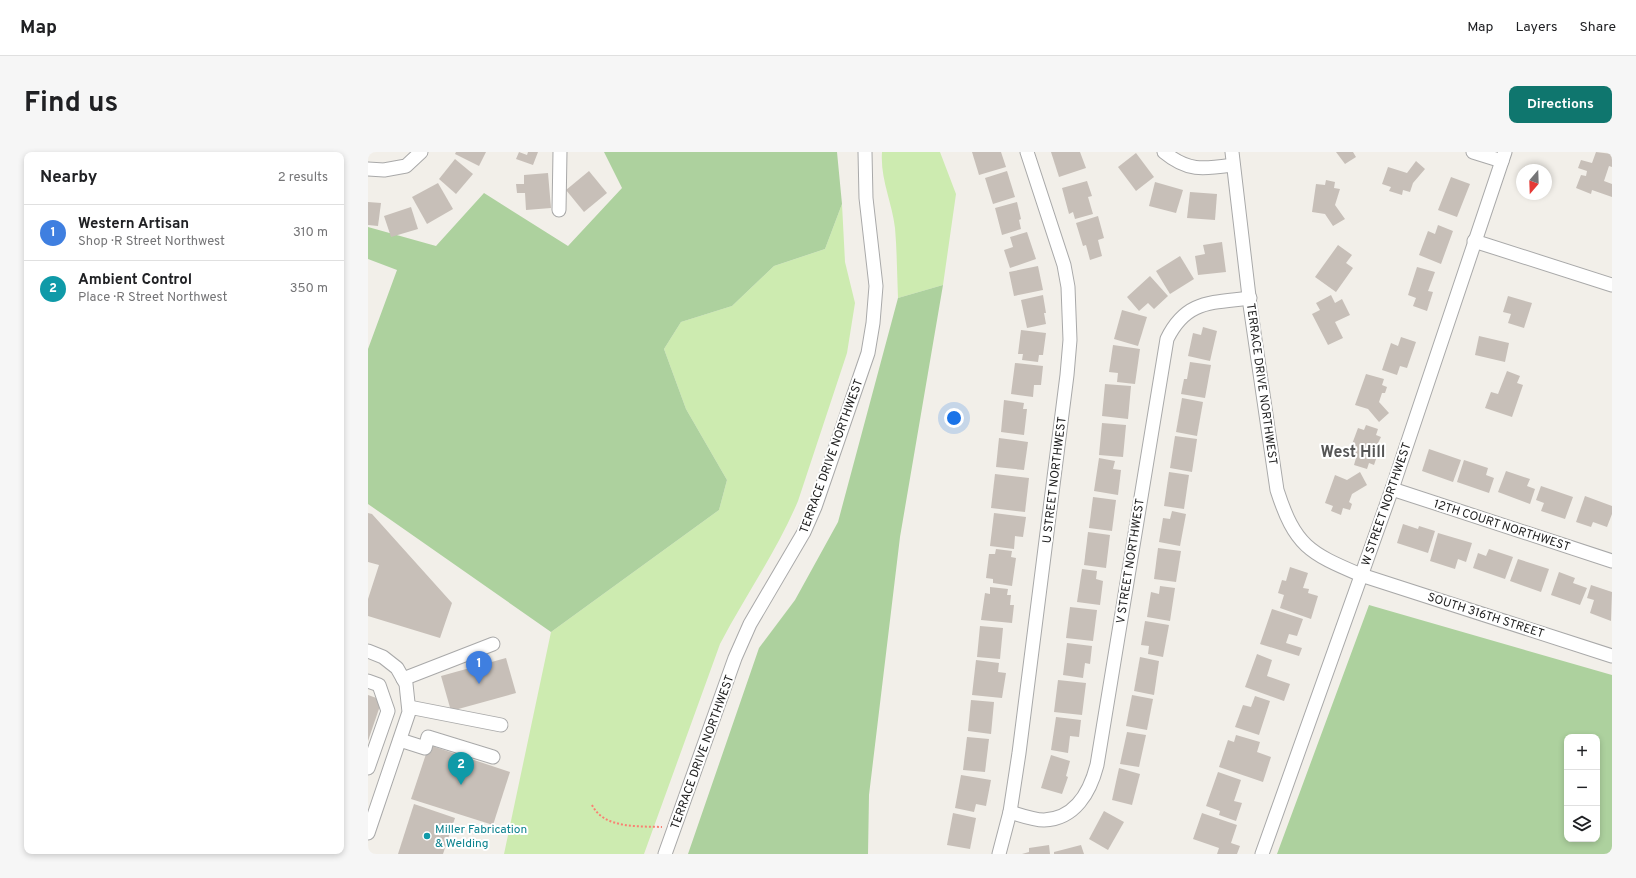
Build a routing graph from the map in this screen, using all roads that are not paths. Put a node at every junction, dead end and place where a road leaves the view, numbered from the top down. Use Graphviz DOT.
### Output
graph roads {
  1 [pos="421,152"];
  2 [pos="560,152"];
  3 [pos="865,152"];
  4 [pos="1027,152"];
  5 [pos="1164,152"];
  6 [pos="1232,152"];
  7 [pos="1473,152"];
  8 [pos="1504,157"];
  9 [pos="1233,165"];
  10 [pos="368,169"];
  11 [pos="559,210"];
  12 [pos="1474,241"];
  13 [pos="1612,285"];
  14 [pos="1250,298"];
  15 [pos="1392,489"];
  16 [pos="1612,561"];
  17 [pos="1361,575"];
  18 [pos="493,644"];
  19 [pos="369,654"];
  20 [pos="1612,656"];
  21 [pos="400,674"];
  22 [pos="368,681"];
  23 [pos="409,707"];
  24 [pos="501,725"];
  25 [pos="400,740"];
  26 [pos="494,757"];
  27 [pos="368,768"];
  28 [pos="373,804"];
  29 [pos="1010,812"];
  30 [pos="369,828"];
  31 [pos="665,854"];
  32 [pos="999,854"];
  33 [pos="1262,854"];
  1 -- 10 [label="street"];
  2 -- 11 [label="street"];
  3 -- 31 [label="street, TERRACE DRIVE NORTHWEST"];
  4 -- 29 [label="street, U STREET NORTHWEST"];
  5 -- 9 [label="street"];
  6 -- 9 [label="street, TERRACE DRIVE NORTHWEST"];
  7 -- 8 [label="street"];
  8 -- 12 [label="street, W STREET NORTHWEST"];
  9 -- 14 [label="street, TERRACE DRIVE NORTHWEST"];
  12 -- 13 [label="street"];
  12 -- 15 [label="street, W STREET NORTHWEST"];
  14 -- 17 [label="street, TERRACE DRIVE NORTHWEST"];
  14 -- 29 [label="street, V STREET NORTHWEST"];
  15 -- 16 [label="street, 12TH COURT NORTHWEST"];
  15 -- 17 [label="street, W STREET NORTHWEST"];
  17 -- 20 [label="street, SOUTH 316TH STREET"];
  17 -- 33 [label="street, W STREET NORTHWEST"];
  18 -- 21 [label="street"];
  19 -- 21 [label="street"];
  21 -- 23 [label="street"];
  22 -- 27 [label="street"];
  23 -- 24 [label="street"];
  23 -- 25 [label="street"];
  25 -- 26 [label="street"];
  25 -- 28 [label="street"];
  28 -- 30 [label="street"];
  29 -- 32 [label="street, U STREET NORTHWEST"];
}
